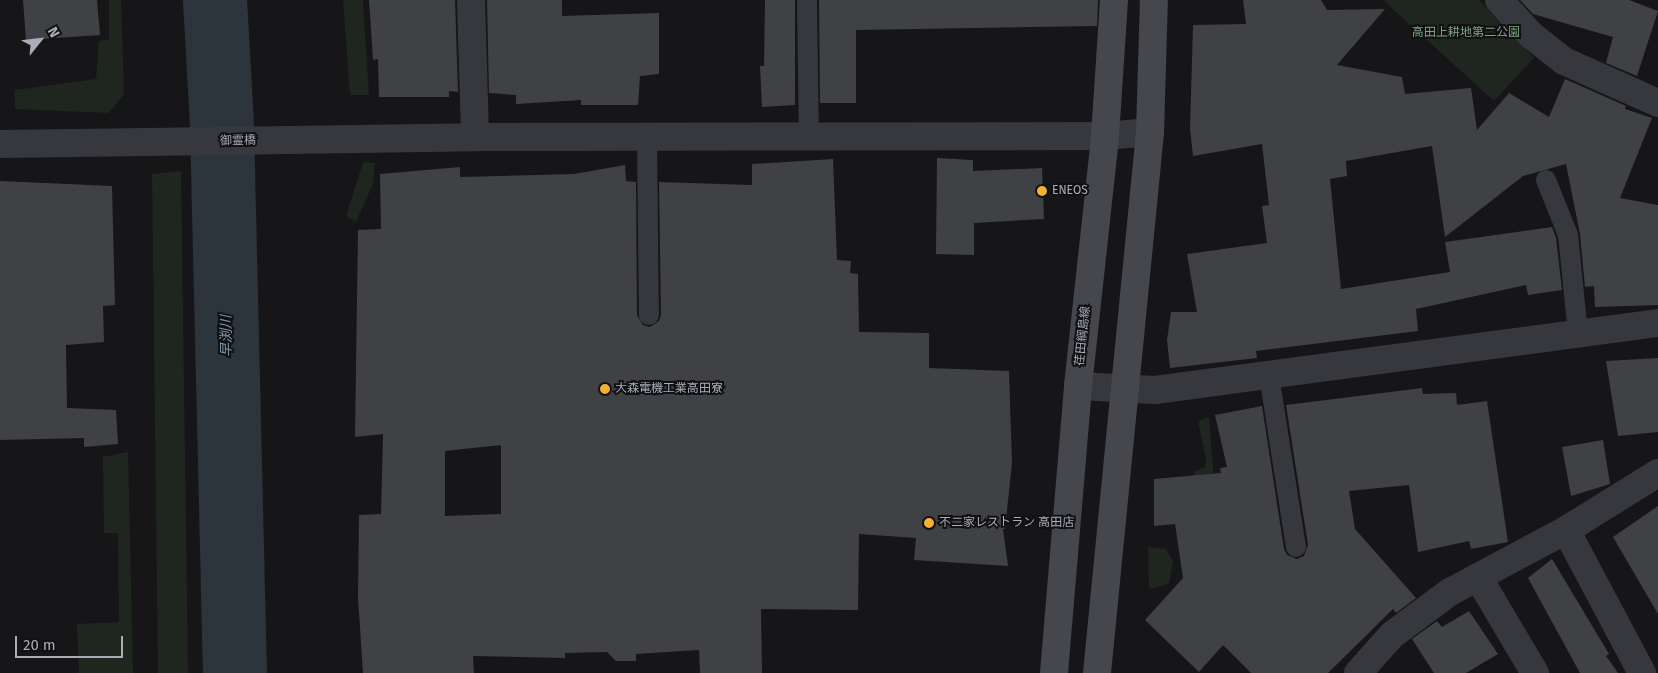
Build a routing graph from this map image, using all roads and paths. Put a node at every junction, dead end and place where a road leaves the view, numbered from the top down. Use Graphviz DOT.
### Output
graph roads {
  1 [pos="471,0"];
  2 [pos="807,0"];
  3 [pos="1114,0"];
  4 [pos="1154,0"];
  5 [pos="1499,0"];
  6 [pos="1658,103"];
  7 [pos="1150,132"];
  8 [pos="809,136"];
  9 [pos="1105,136"];
  10 [pos="474,137"];
  11 [pos="647,137"];
  12 [pos="0,144"];
  13 [pos="1546,180"];
  14 [pos="649,315"];
  15 [pos="1658,323"];
  16 [pos="1578,334"];
  17 [pos="1269,375"];
  18 [pos="1078,386"];
  19 [pos="1126,390"];
  20 [pos="1658,473"];
  21 [pos="1566,530"];
  22 [pos="1296,547"];
  23 [pos="1478,576"];
  24 [pos="1054,673"];
  25 [pos="1097,673"];
  26 [pos="1358,673"];
  27 [pos="1535,673"];
  28 [pos="1642,673"];
  1 -- 10 [label="street"];
  2 -- 8 [label="lane"];
  3 -- 9 [label="main road, 荏田綱島線"];
  4 -- 7 [label="main road"];
  5 -- 6 [label="street"];
  7 -- 9 [label="street, 御霊橋"];
  7 -- 19 [label="main road"];
  8 -- 9 [label="street, 御霊橋"];
  8 -- 11 [label="street, 御霊橋"];
  9 -- 18 [label="main road, 荏田綱島線"];
  10 -- 11 [label="street, 御霊橋"];
  10 -- 12 [label="street, 御霊橋"];
  11 -- 14 [label="lane"];
  13 -- 16 [label="lane"];
  15 -- 16 [label="street"];
  16 -- 17 [label="street"];
  17 -- 19 [label="street"];
  17 -- 22 [label="lane"];
  18 -- 19 [label="street"];
  18 -- 24 [label="main road, 荏田綱島線"];
  19 -- 25 [label="main road"];
  20 -- 21 [label="street"];
  21 -- 23 [label="street"];
  21 -- 28 [label="street"];
  23 -- 26 [label="street"];
  23 -- 27 [label="street"];
}
